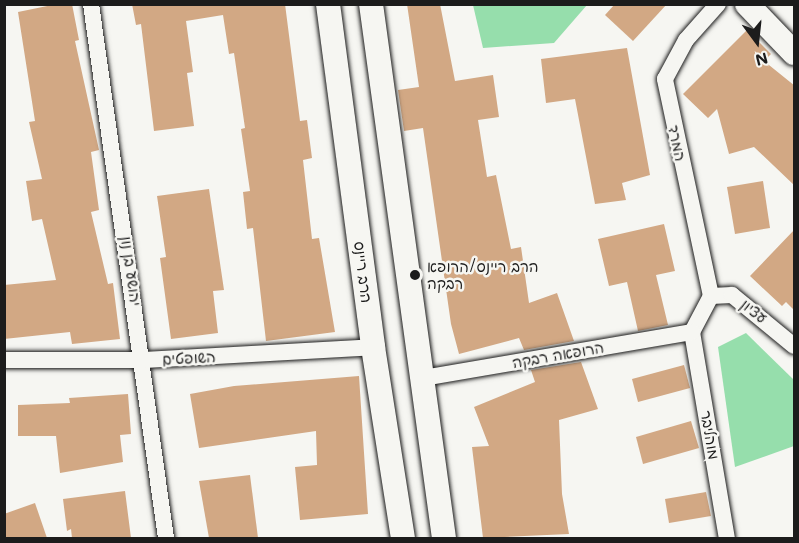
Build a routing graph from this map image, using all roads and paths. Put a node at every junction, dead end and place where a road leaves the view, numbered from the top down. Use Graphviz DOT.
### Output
graph roads {
  1 [pos="91,4"];
  2 [pos="328,4"];
  3 [pos="370,4"];
  4 [pos="718,4"];
  5 [pos="747,4"];
  6 [pos="795,53"];
  7 [pos="711,296"];
  8 [pos="692,333"];
  9 [pos="795,346"];
  10 [pos="373,347"];
  11 [pos="4,360"];
  12 [pos="144,360"];
  13 [pos="423,378"];
  14 [pos="166,538"];
  15 [pos="403,538"];
  16 [pos="444,538"];
  17 [pos="727,538"];
  1 -- 12 [label="street, יהושע בן נון"];
  2 -- 10 [label="main road, הרב ריינס"];
  3 -- 13 [label="main road"];
  4 -- 7 [label="street, המרד"];
  5 -- 6 [label="main road"];
  7 -- 8 [label="street"];
  7 -- 9 [label="street, עציון"];
  8 -- 13 [label="street, הרופאה רבקה"];
  8 -- 17 [label="street, מוהליבר"];
  10 -- 12 [label="street, השופטים"];
  10 -- 15 [label="main road, הרב ריינס"];
  11 -- 12 [label="street, השופטים"];
  12 -- 14 [label="street, יהושע בן נון"];
  13 -- 16 [label="main road"];
}
